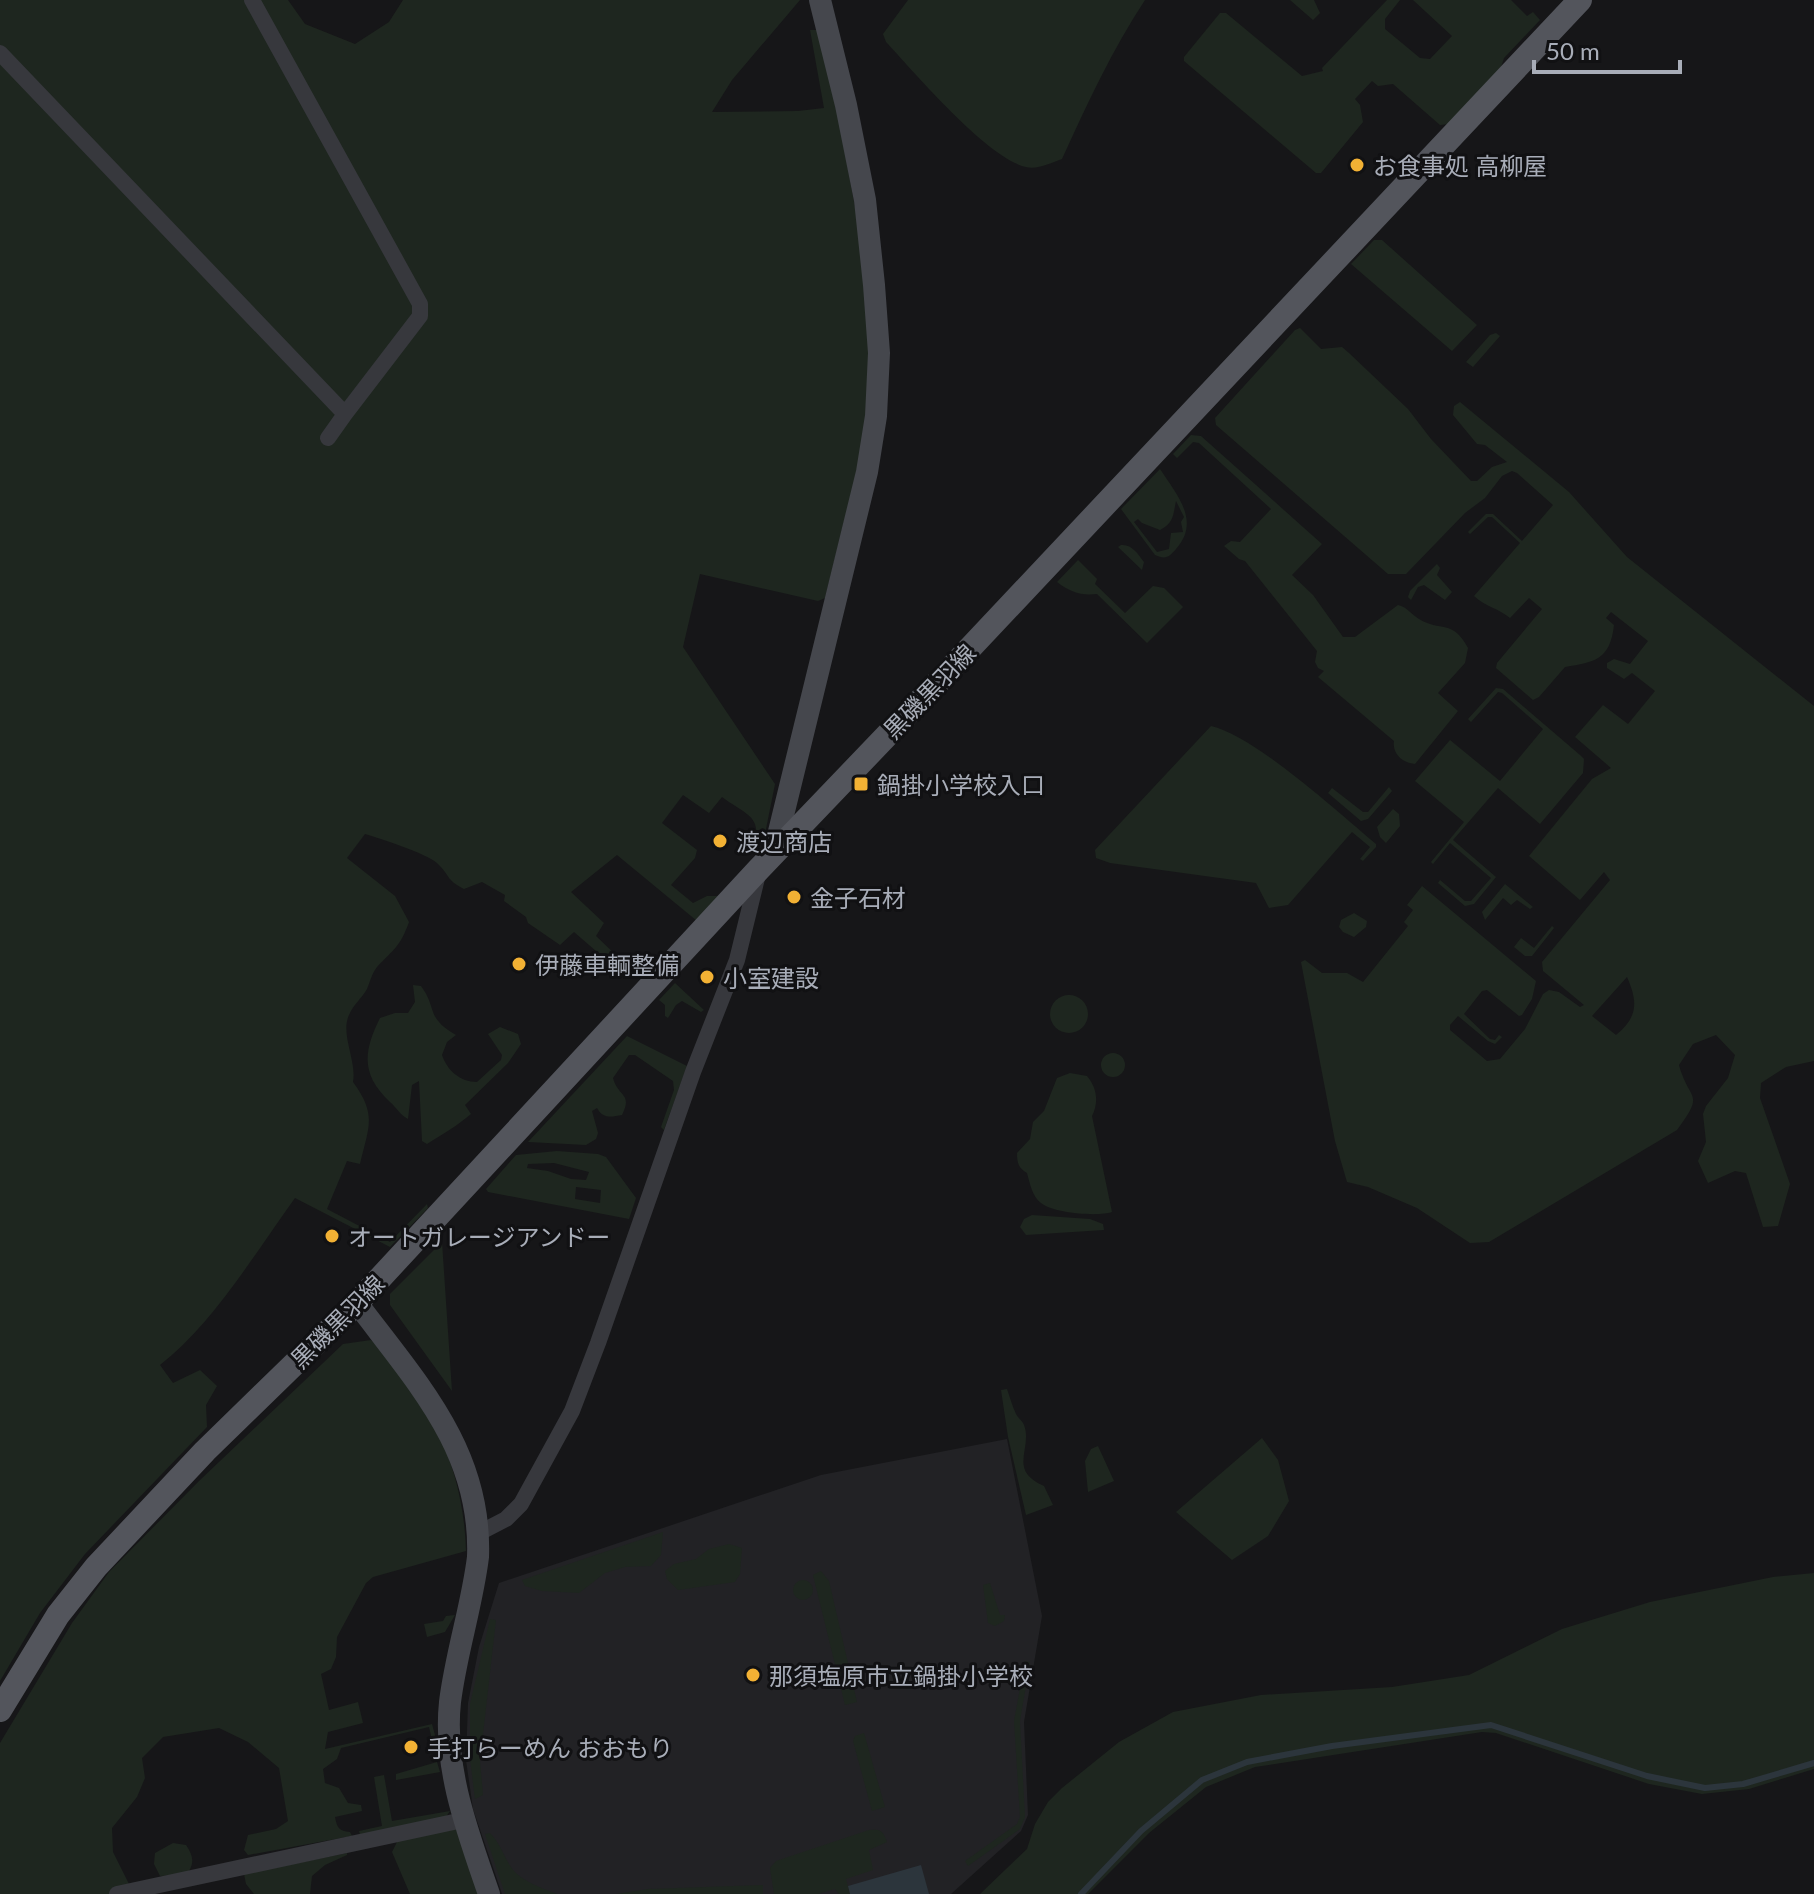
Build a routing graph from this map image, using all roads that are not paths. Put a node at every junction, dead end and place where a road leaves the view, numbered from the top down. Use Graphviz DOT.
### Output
graph roads {
  1 [pos="252,0"];
  2 [pos="820,0"];
  3 [pos="1580,0"];
  4 [pos="0,53"];
  5 [pos="345,414"];
  6 [pos="328,438"];
  7 [pos="767,861"];
  8 [pos="357,1303"];
  9 [pos="479,1533"];
  10 [pos="0,1710"];
  11 [pos="463,1820"];
  12 [pos="117,1894"];
  13 [pos="489,1894"];
  1 -- 5 [label="street"];
  2 -- 7 [label="street"];
  3 -- 7 [label="main road, 黒磯黒羽線"];
  4 -- 5 [label="street"];
  5 -- 6 [label="street"];
  7 -- 8 [label="main road, 黒磯黒羽線"];
  7 -- 9 [label="street"];
  8 -- 9 [label="street"];
  8 -- 10 [label="main road, 黒磯黒羽線"];
  9 -- 11 [label="street"];
  11 -- 12 [label="street"];
  11 -- 13 [label="street"];
}
